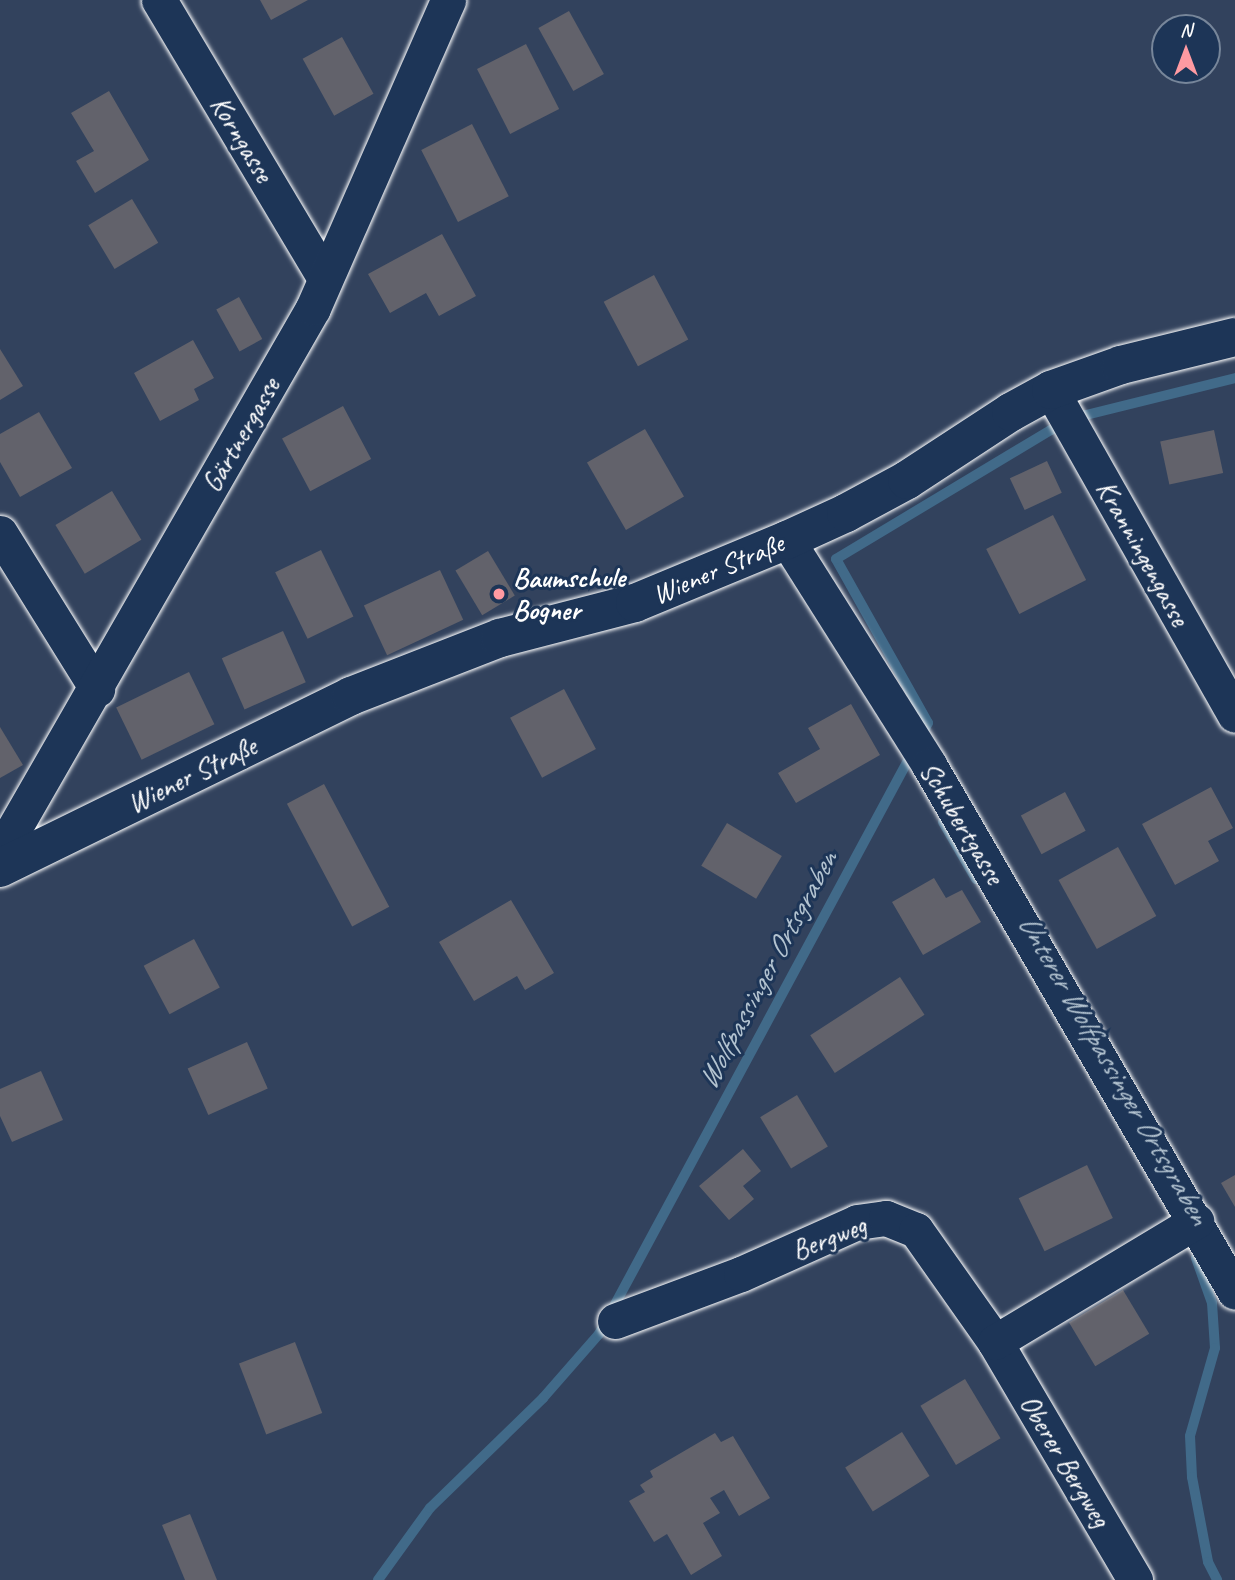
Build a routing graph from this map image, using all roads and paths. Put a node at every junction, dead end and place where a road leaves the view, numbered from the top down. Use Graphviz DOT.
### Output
graph roads {
  1 [pos="159,0"];
  2 [pos="448,0"];
  3 [pos="325,278"];
  4 [pos="1235,337"];
  5 [pos="1063,412"];
  6 [pos="0,533"];
  7 [pos="787,540"];
  8 [pos="97,689"];
  9 [pos="1235,715"];
  10 [pos="0,853"];
  11 [pos="0,868"];
  12 [pos="1185,1227"];
  13 [pos="1235,1292"];
  14 [pos="615,1321"];
  15 [pos="995,1342"];
  16 [pos="1135,1580"];
  1 -- 3 [label="street, Korngasse"];
  2 -- 3 [label="street, Gärtnergasse"];
  3 -- 8 [label="street, Gärtnergasse"];
  4 -- 5 [label="main road, Wiener Straße"];
  5 -- 7 [label="main road, Wiener Straße"];
  5 -- 9 [label="street, Kranningengasse"];
  6 -- 8 [label="street"];
  7 -- 11 [label="main road, Wiener Straße"];
  7 -- 12 [label="street, Schubertgasse"];
  8 -- 10 [label="street, Gärtnergasse"];
  12 -- 13 [label="street, Schubertgasse"];
  12 -- 15 [label="street"];
  14 -- 15 [label="street, Bergweg"];
  15 -- 16 [label="street, Oberer Bergweg"];
}
